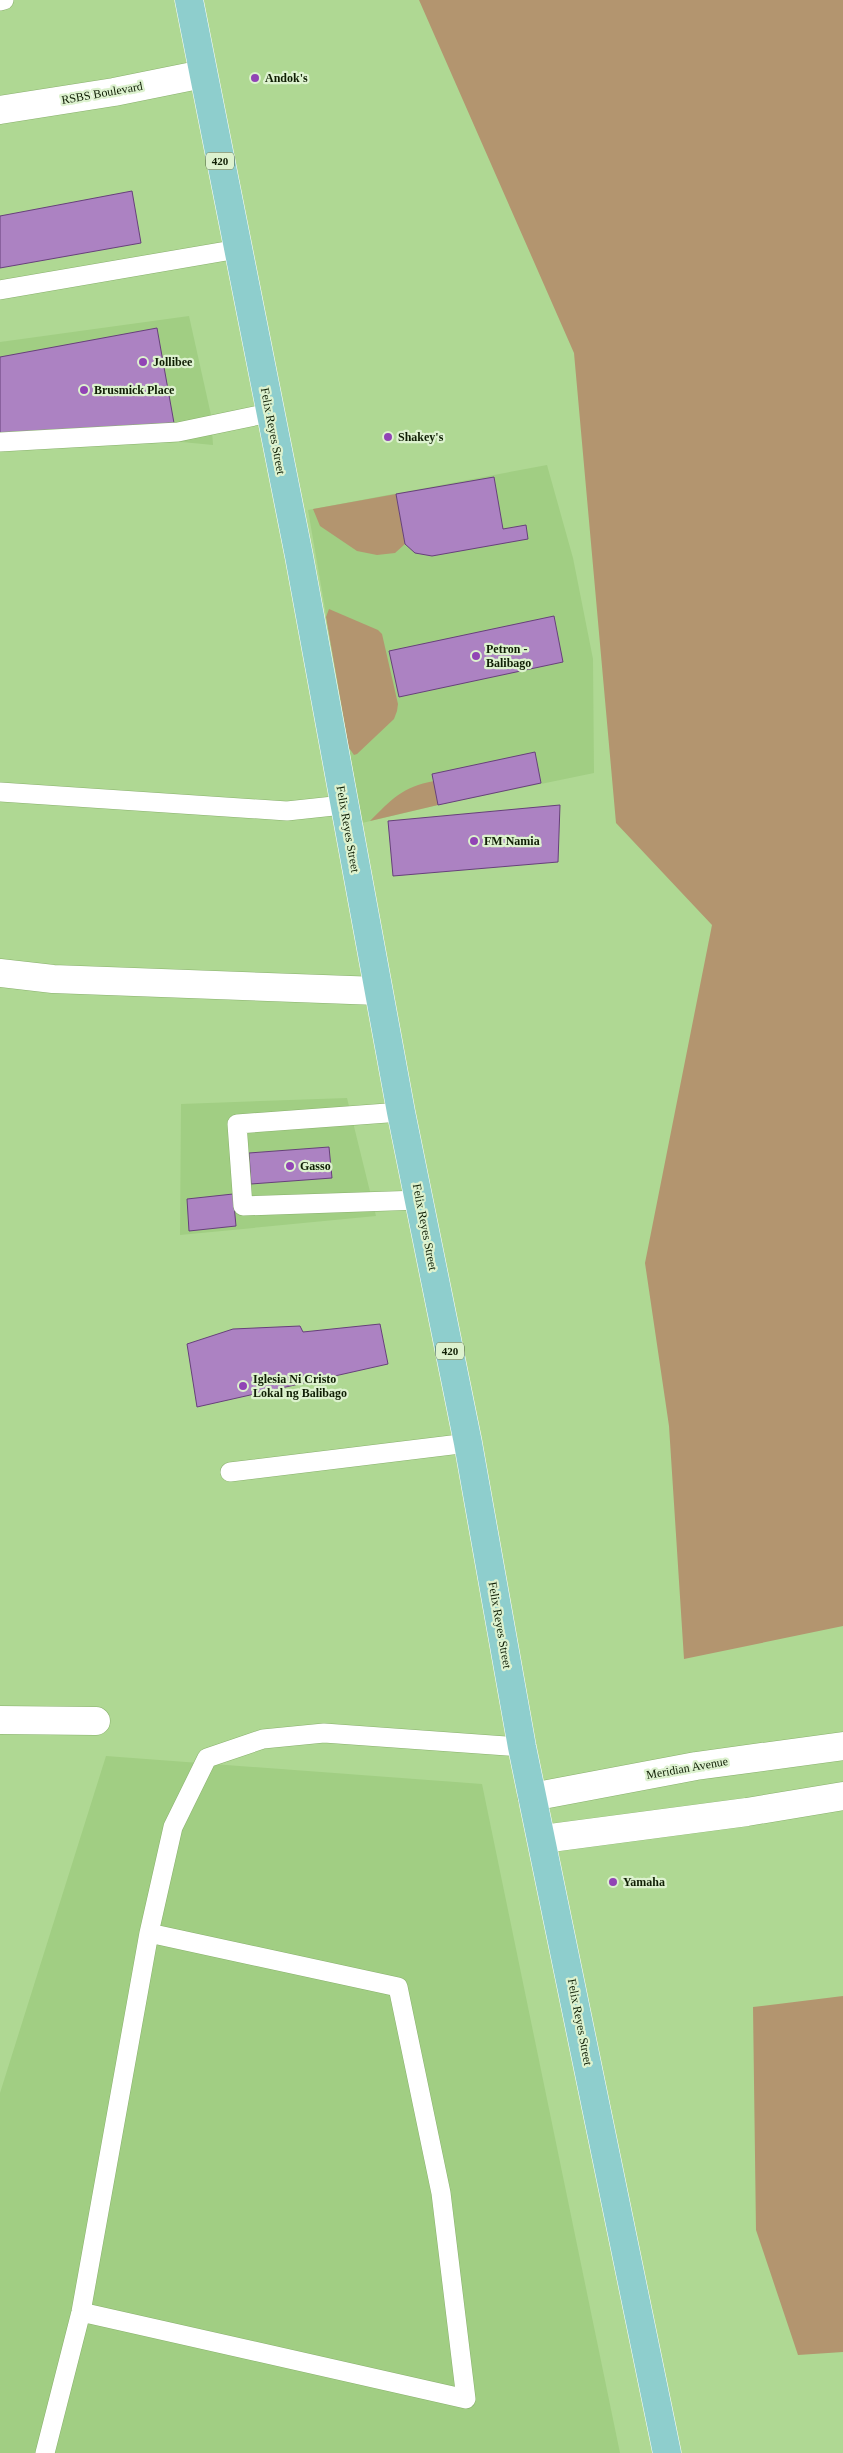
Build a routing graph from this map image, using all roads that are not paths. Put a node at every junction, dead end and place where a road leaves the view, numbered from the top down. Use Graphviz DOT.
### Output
graph roads {
  1 [pos="4,0"];
  2 [pos="189,0"];
  3 [pos="0,1"];
  4 [pos="203,74"];
  5 [pos="0,110"];
  6 [pos="238,249"];
  7 [pos="0,290"];
  8 [pos="269,413"];
  9 [pos="0,442"];
  10 [pos="0,792"];
  11 [pos="344,805"];
  12 [pos="0,973"];
  13 [pos="378,991"];
  14 [pos="401,1112"];
  15 [pos="420,1200"];
  16 [pos="468,1443"];
  17 [pos="230,1472"];
  18 [pos="0,1720"];
  19 [pos="96,1721"];
  20 [pos="843,1746"];
  21 [pos="522,1747"];
  22 [pos="843,1796"];
  23 [pos="532,1797"];
  24 [pos="543,1839"];
  25 [pos="149,1933"];
  26 [pos="80,2312"];
  27 [pos="45,2453"];
  28 [pos="667,2453"];
  1 -- 3 [label="lane"];
  2 -- 4 [label="main road, Felix Reyes Street / 420"];
  4 -- 5 [label="street, RSBS Boulevard"];
  4 -- 6 [label="main road, Felix Reyes Street / 420"];
  6 -- 7 [label="lane"];
  6 -- 8 [label="main road, Felix Reyes Street / 420"];
  8 -- 9 [label="lane"];
  8 -- 11 [label="main road, Felix Reyes Street / 420"];
  10 -- 11 [label="lane"];
  11 -- 13 [label="main road, Felix Reyes Street / 420"];
  12 -- 13 [label="street"];
  13 -- 14 [label="main road, Felix Reyes Street / 420"];
  14 -- 15 [label="main road, Felix Reyes Street / 420"];
  14 -- 15 [label="lane"];
  15 -- 16 [label="main road, Felix Reyes Street / 420"];
  16 -- 17 [label="lane"];
  16 -- 21 [label="main road, Felix Reyes Street / 420"];
  18 -- 19 [label="street"];
  20 -- 23 [label="street, Meridian Avenue"];
  21 -- 23 [label="main road, Felix Reyes Street / 420"];
  21 -- 25 [label="lane"];
  22 -- 24 [label="street"];
  23 -- 24 [label="main road, Felix Reyes Street / 420"];
  24 -- 28 [label="main road, Felix Reyes Street / 420"];
  25 -- 26 [label="lane"];
  25 -- 26 [label="lane"];
  26 -- 27 [label="lane"];
}
